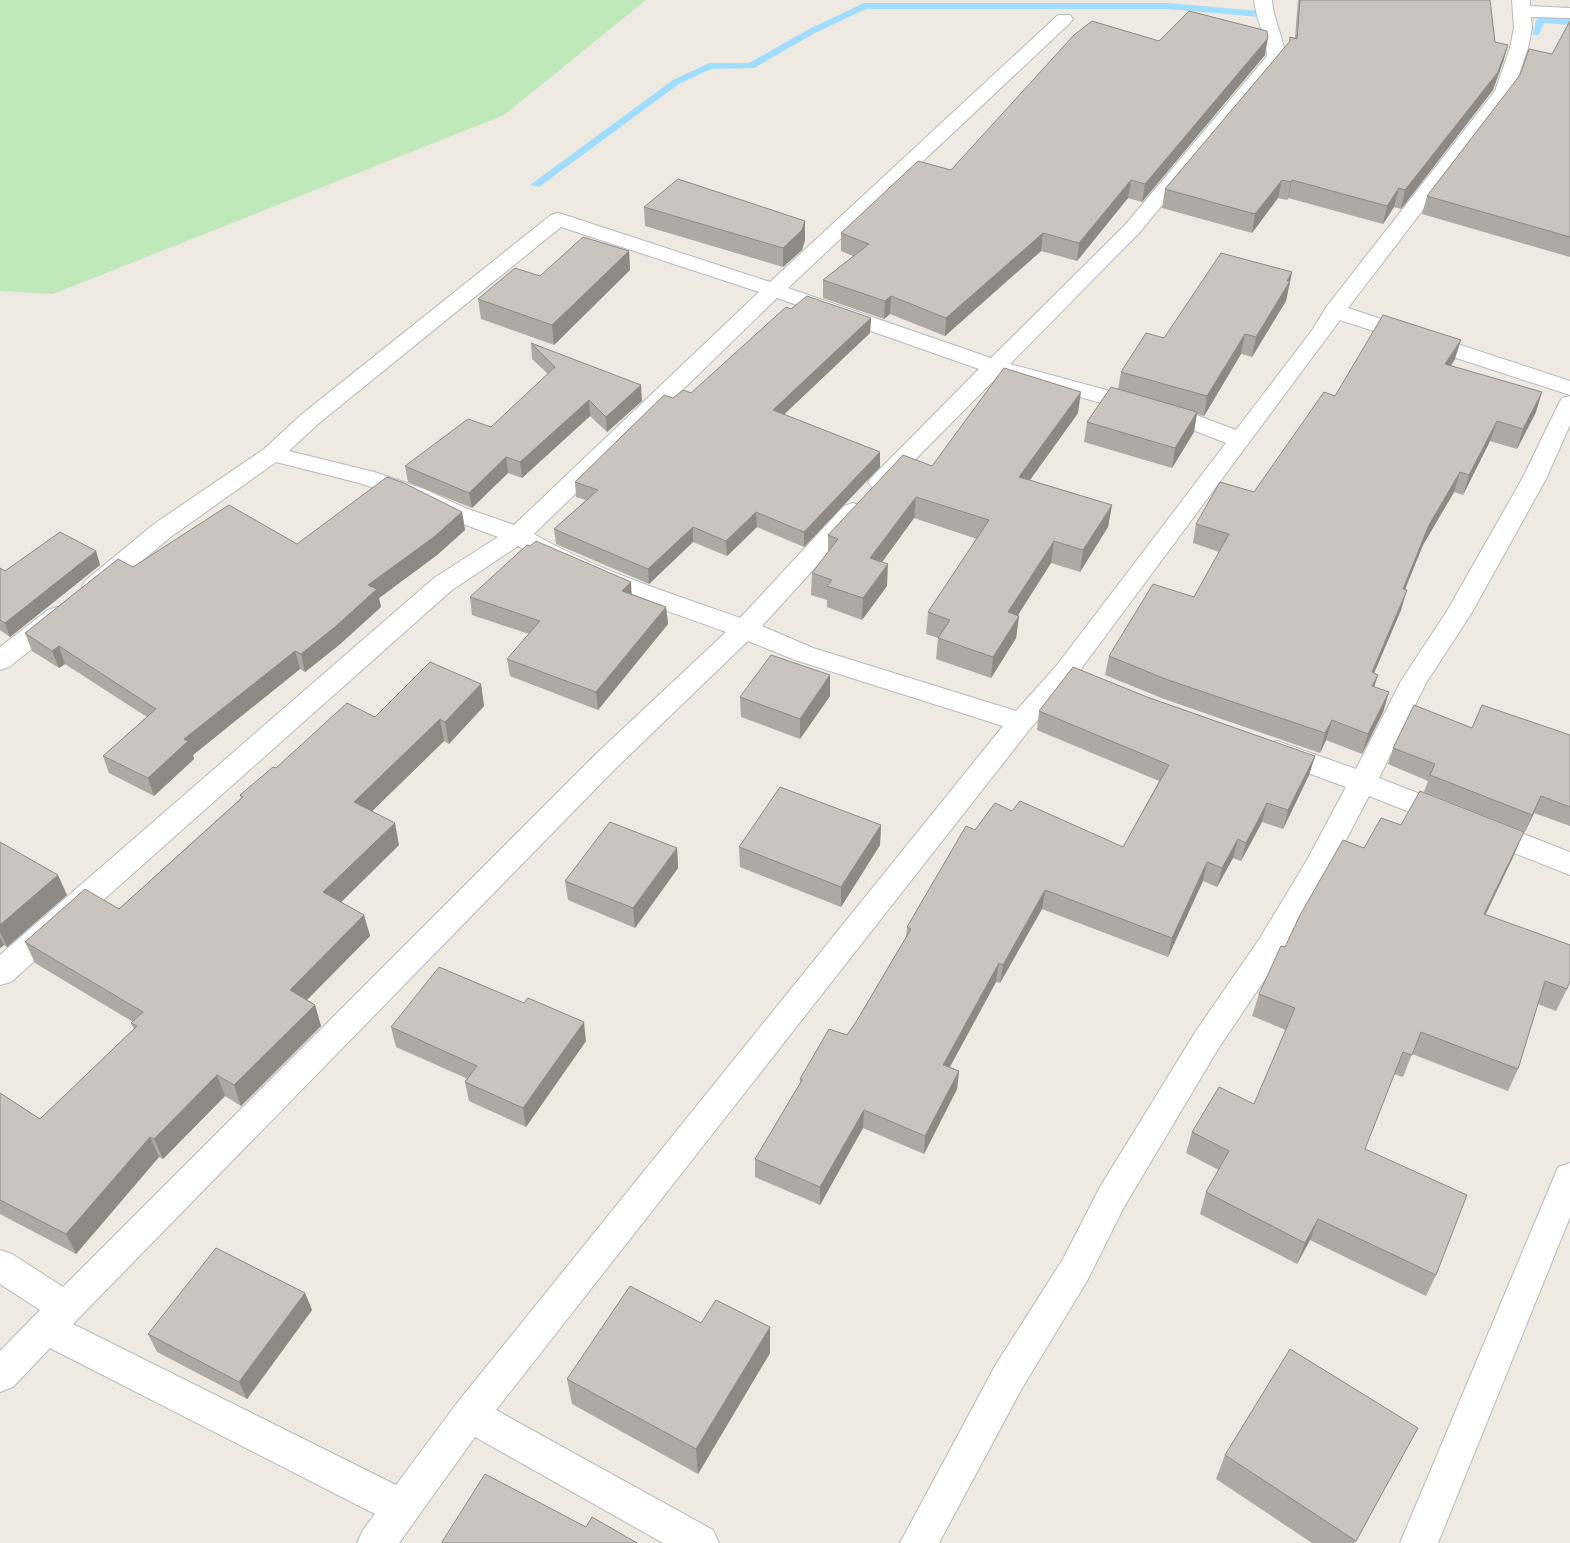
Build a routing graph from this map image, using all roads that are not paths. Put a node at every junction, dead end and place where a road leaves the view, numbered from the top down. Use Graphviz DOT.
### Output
graph roads {
  1 [pos="1263,0"];
  2 [pos="1570,13"];
  3 [pos="1064,19"];
  4 [pos="1522,22"];
  5 [pos="772,291"];
  6 [pos="1335,311"];
  7 [pos="994,367"];
  8 [pos="1570,388"];
  9 [pos="1570,404"];
  10 [pos="1240,440"];
  11 [pos="272,454"];
  12 [pos="518,535"];
  13 [pos="745,629"];
  14 [pos="0,661"];
  15 [pos="1066,671"];
  16 [pos="1093,684"];
  17 [pos="1021,722"];
  18 [pos="1256,744"];
  19 [pos="1363,782"];
  20 [pos="1570,864"];
  21 [pos="0,973"];
  22 [pos="1570,1177"];
  23 [pos="0,1265"];
  24 [pos="55,1318"];
  25 [pos="0,1375"];
  26 [pos="470,1415"];
  27 [pos="402,1508"];
  28 [pos="376,1543"];
  29 [pos="700,1543"];
  30 [pos="919,1543"];
  31 [pos="1419,1543"];
  1 -- 7 [label="street"];
  2 -- 4 [label="street"];
  3 -- 5 [label="street"];
  4 -- 6 [label="street"];
  5 -- 7 [label="street"];
  5 -- 11 [label="street"];
  5 -- 12 [label="street"];
  6 -- 8 [label="street"];
  6 -- 10 [label="street"];
  7 -- 10 [label="street"];
  7 -- 13 [label="street"];
  9 -- 19 [label="street"];
  10 -- 15 [label="street"];
  11 -- 12 [label="street"];
  11 -- 14 [label="street"];
  12 -- 13 [label="street"];
  12 -- 21 [label="street"];
  13 -- 17 [label="street"];
  13 -- 24 [label="street"];
  15 -- 16 [label="street"];
  15 -- 17 [label="street"];
  17 -- 26 [label="street"];
  18 -- 19 [label="street"];
  19 -- 20 [label="street"];
  19 -- 30 [label="street"];
  22 -- 31 [label="street"];
  23 -- 24 [label="street"];
  24 -- 25 [label="street"];
  24 -- 27 [label="street"];
  26 -- 27 [label="street"];
  26 -- 29 [label="street"];
  27 -- 28 [label="street"];
}
